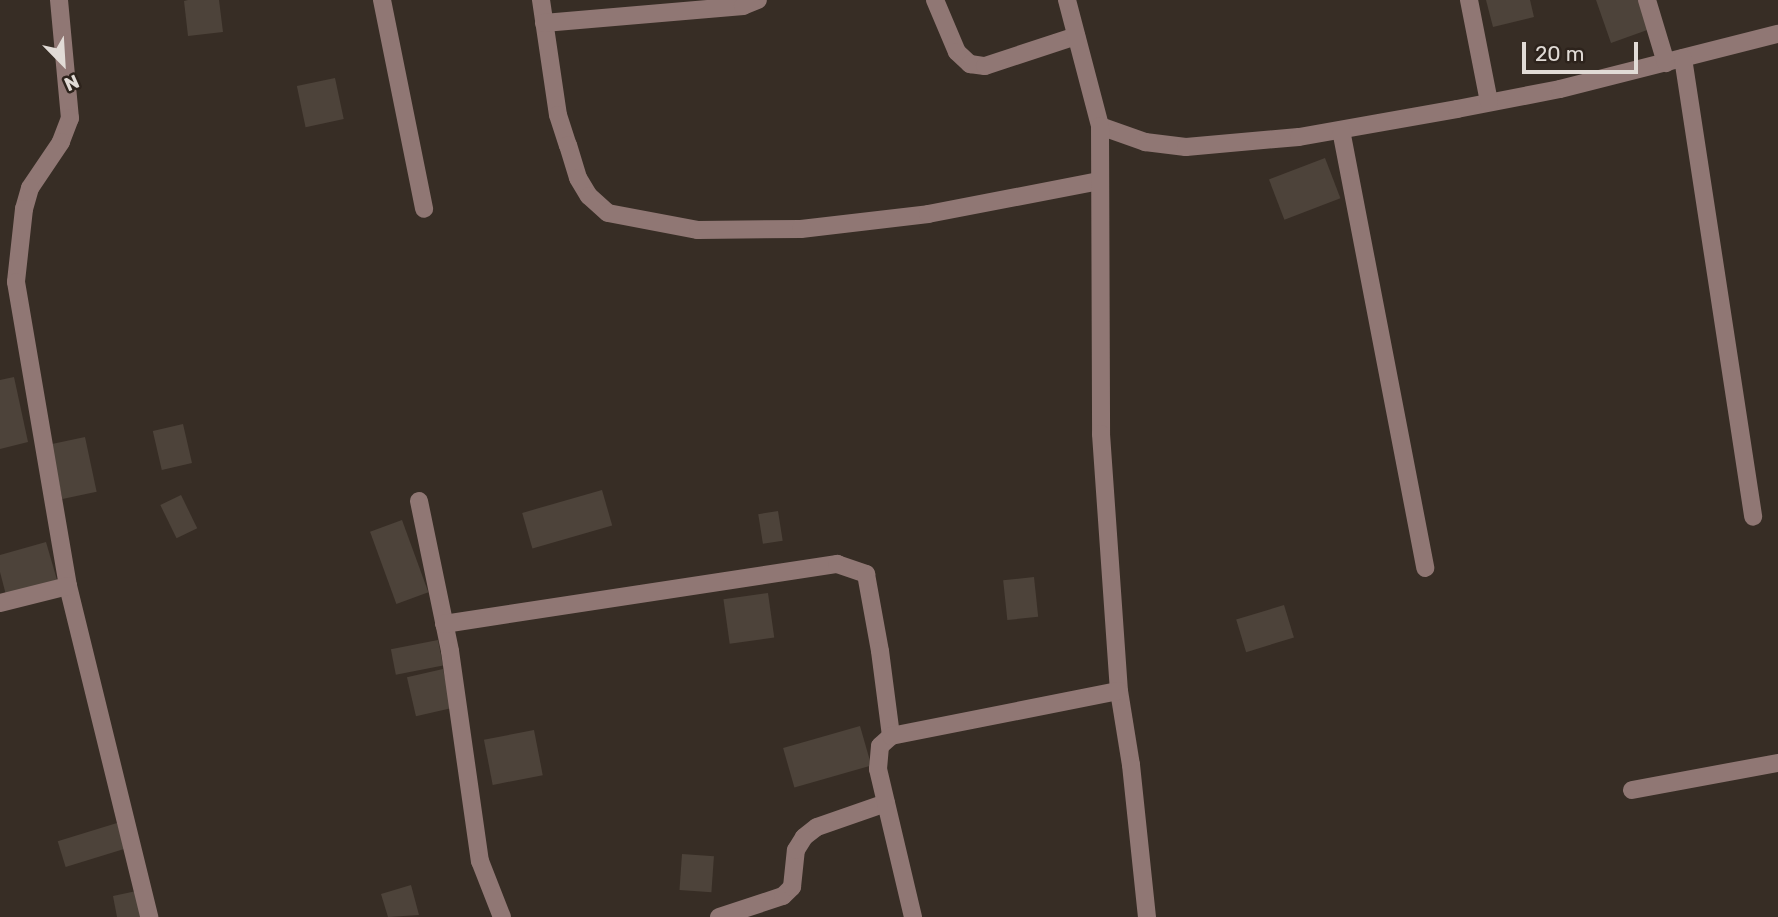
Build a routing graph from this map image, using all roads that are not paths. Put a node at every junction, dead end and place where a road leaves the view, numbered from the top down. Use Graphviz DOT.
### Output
graph roads {
  1 [pos="59,0"];
  2 [pos="382,0"];
  3 [pos="541,0"];
  4 [pos="758,0"];
  5 [pos="935,0"];
  6 [pos="1067,0"];
  7 [pos="1469,0"];
  8 [pos="1647,0"];
  9 [pos="544,23"];
  10 [pos="1778,34"];
  11 [pos="1076,36"];
  12 [pos="1684,58"];
  13 [pos="1665,63"];
  14 [pos="1489,102"];
  15 [pos="1100,126"];
  16 [pos="1341,130"];
  17 [pos="1100,181"];
  18 [pos="424,209"];
  19 [pos="8,284"];
  20 [pos="419,501"];
  21 [pos="1753,517"];
  22 [pos="1425,568"];
  23 [pos="68,586"];
  24 [pos="0,603"];
  25 [pos="444,624"];
  26 [pos="1119,691"];
  27 [pos="891,736"];
  28 [pos="1778,763"];
  29 [pos="1632,790"];
  30 [pos="886,803"];
  31 [pos="149,917"];
  32 [pos="502,917"];
  33 [pos="719,917"];
  34 [pos="913,917"];
  35 [pos="1147,917"];
  1 -- 19 [label="street"];
  2 -- 18 [label="street"];
  3 -- 9 [label="street"];
  4 -- 9 [label="street"];
  5 -- 11 [label="street"];
  6 -- 11 [label="street"];
  7 -- 14 [label="street"];
  8 -- 13 [label="street"];
  9 -- 17 [label="street"];
  10 -- 12 [label="street"];
  11 -- 15 [label="street"];
  12 -- 13 [label="street"];
  12 -- 21 [label="street"];
  13 -- 14 [label="street"];
  14 -- 16 [label="street"];
  15 -- 16 [label="street"];
  15 -- 17 [label="street"];
  16 -- 22 [label="street"];
  17 -- 26 [label="street"];
  19 -- 23 [label="street"];
  20 -- 25 [label="street"];
  23 -- 24 [label="street"];
  23 -- 31 [label="street"];
  25 -- 27 [label="street"];
  25 -- 32 [label="street"];
  26 -- 27 [label="street"];
  26 -- 35 [label="street"];
  27 -- 30 [label="street"];
  28 -- 29 [label="street"];
  30 -- 33 [label="street"];
  30 -- 34 [label="street"];
}
